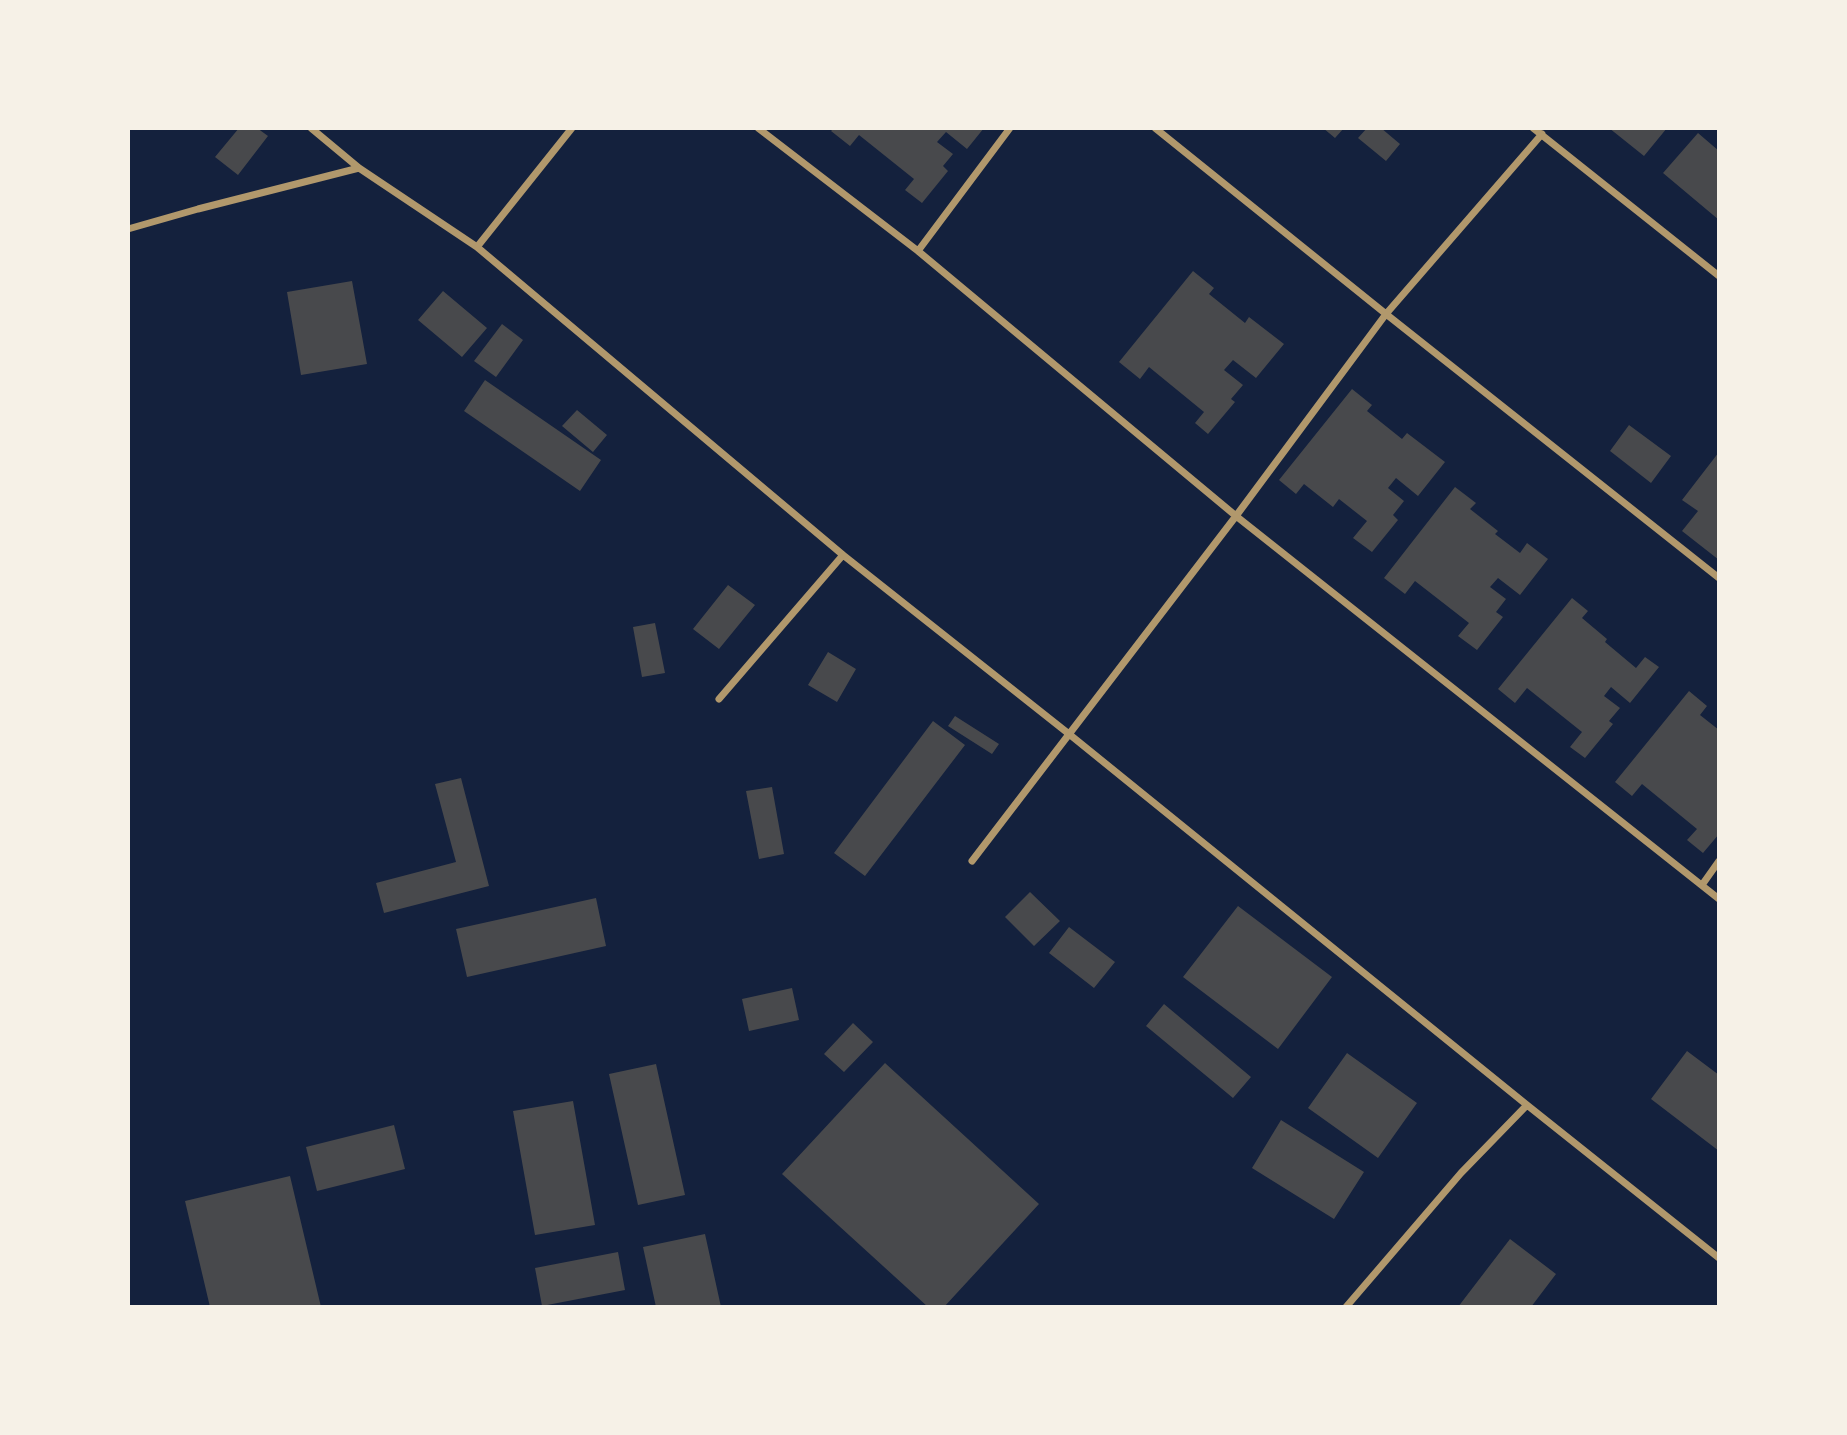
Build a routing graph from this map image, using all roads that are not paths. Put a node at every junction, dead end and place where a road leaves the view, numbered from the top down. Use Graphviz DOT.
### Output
graph roads {
  1 [pos="311,128"];
  2 [pos="572,128"];
  3 [pos="758,128"];
  4 [pos="1010,128"];
  5 [pos="1155,128"];
  6 [pos="1533,128"];
  7 [pos="1542,134"];
  8 [pos="359,168"];
  9 [pos="128,229"];
  10 [pos="477,247"];
  11 [pos="918,251"];
  12 [pos="1719,276"];
  13 [pos="1386,314"];
  14 [pos="1236,516"];
  15 [pos="843,555"];
  16 [pos="1719,578"];
  17 [pos="719,699"];
  18 [pos="1069,734"];
  19 [pos="972,861"];
  20 [pos="1719,861"];
  21 [pos="1702,885"];
  22 [pos="1719,899"];
  23 [pos="1527,1105"];
  24 [pos="1719,1258"];
  25 [pos="1346,1307"];
  1 -- 8 [label="street"];
  2 -- 10 [label="street"];
  3 -- 11 [label="street"];
  4 -- 11 [label="street"];
  5 -- 13 [label="street"];
  6 -- 7 [label="street"];
  7 -- 12 [label="street"];
  7 -- 13 [label="street"];
  8 -- 9 [label="street"];
  8 -- 10 [label="street"];
  10 -- 15 [label="street"];
  11 -- 14 [label="street"];
  13 -- 14 [label="street"];
  13 -- 16 [label="street"];
  14 -- 18 [label="street"];
  14 -- 21 [label="street"];
  15 -- 17 [label="street"];
  15 -- 18 [label="street"];
  18 -- 19 [label="street"];
  18 -- 23 [label="street"];
  20 -- 21 [label="street"];
  21 -- 22 [label="street"];
  23 -- 24 [label="street"];
  23 -- 25 [label="street"];
}
